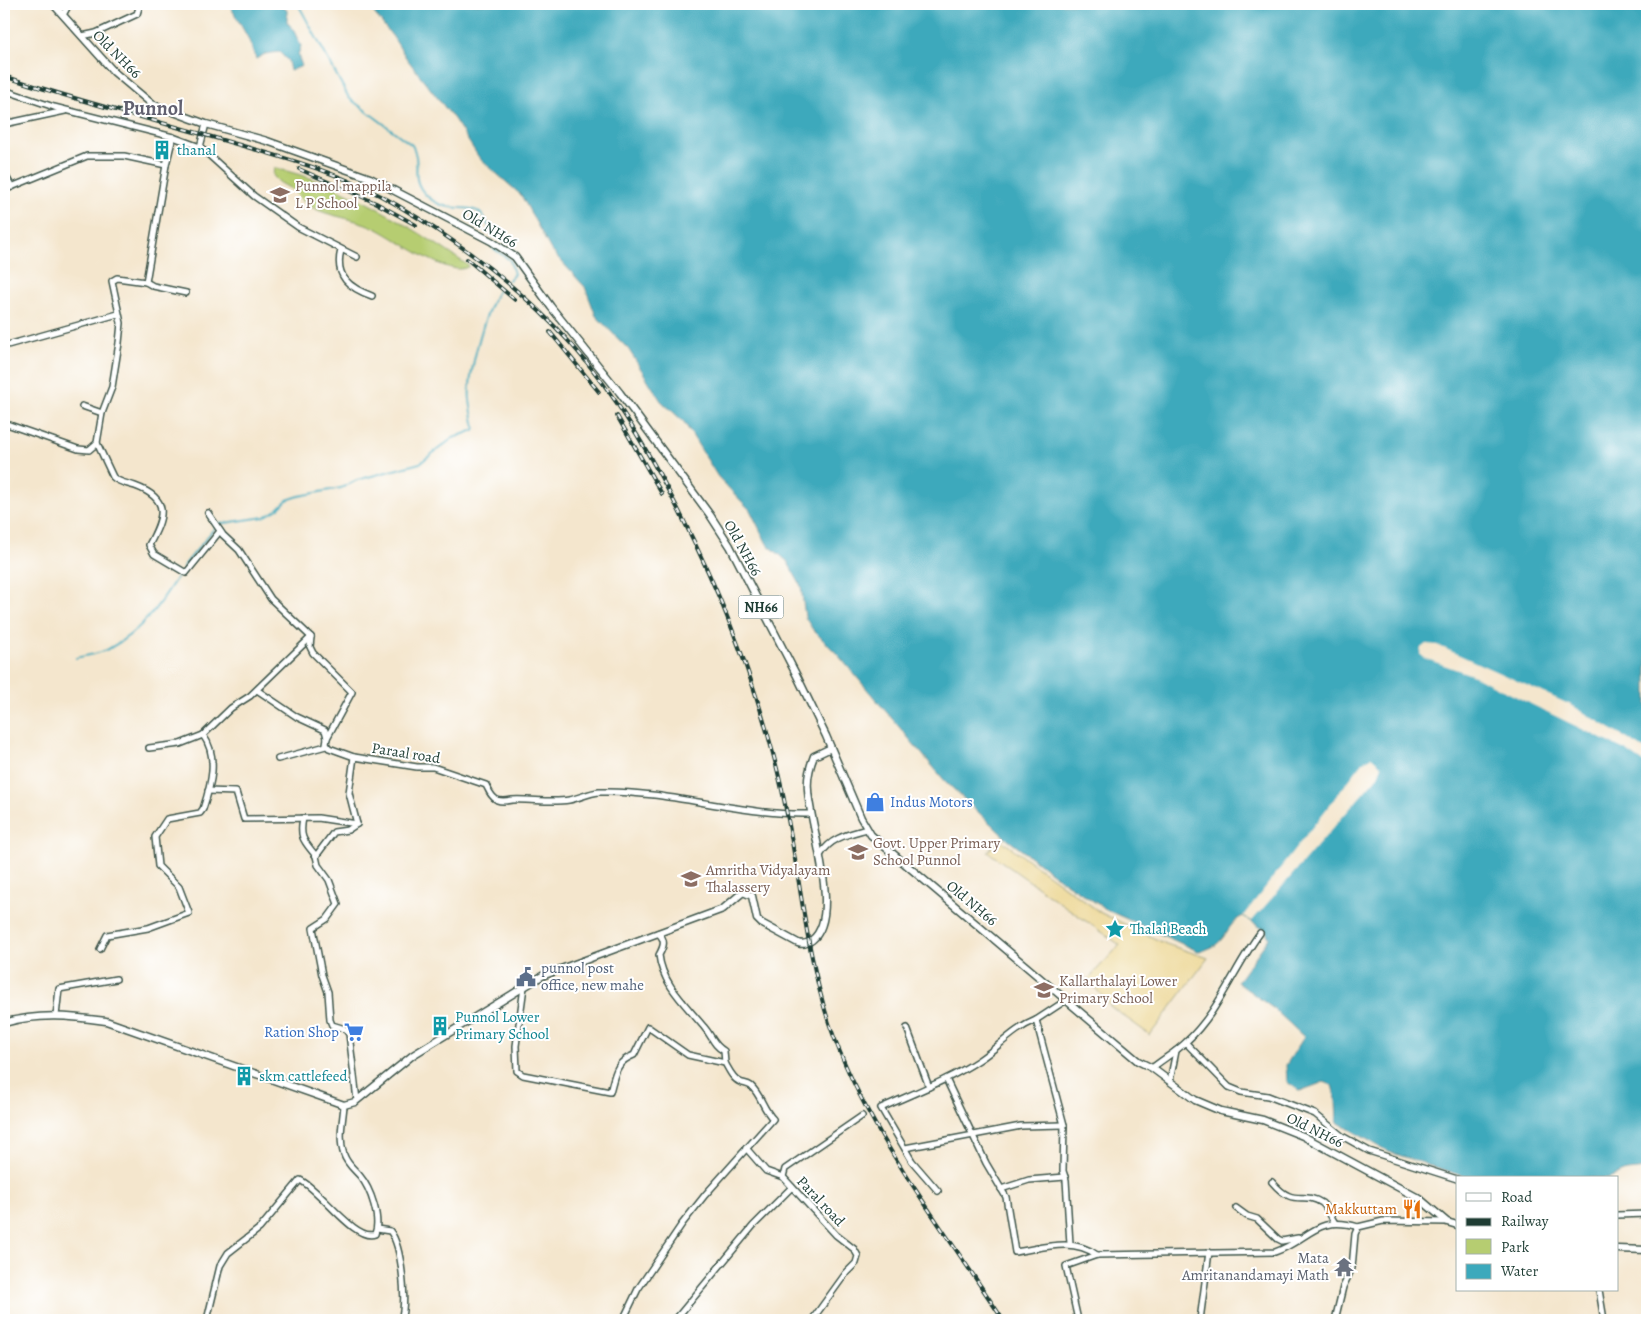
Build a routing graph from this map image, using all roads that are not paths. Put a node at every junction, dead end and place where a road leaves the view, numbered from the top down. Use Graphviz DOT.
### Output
graph roads {
  1 [pos="53,4"];
  2 [pos="69,4"];
  3 [pos="140,4"];
  4 [pos="63,15"];
  5 [pos="82,36"];
  6 [pos="4,90"];
  7 [pos="68,110"];
  8 [pos="4,115"];
  9 [pos="5,124"];
  10 [pos="206,124"];
  11 [pos="174,137"];
  12 [pos="200,147"];
  13 [pos="166,165"];
  14 [pos="4,173"];
  15 [pos="12,187"];
  16 [pos="4,190"];
  17 [pos="341,250"];
  18 [pos="357,257"];
  19 [pos="146,282"];
  20 [pos="186,293"];
  21 [pos="372,296"];
  22 [pos="118,314"];
  23 [pos="4,346"];
  24 [pos="82,406"];
  25 [pos="102,413"];
  26 [pos="4,423"];
  27 [pos="97,442"];
  28 [pos="208,513"];
  29 [pos="219,529"];
  30 [pos="311,637"];
  31 [pos="257,690"];
  32 [pos="203,735"];
  33 [pos="327,738"];
  34 [pos="326,746"];
  35 [pos="149,748"];
  36 [pos="831,748"];
  37 [pos="354,757"];
  38 [pos="278,759"];
  39 [pos="208,790"];
  40 [pos="812,814"];
  41 [pos="303,818"];
  42 [pos="357,824"];
  43 [pos="867,829"];
  44 [pos="821,854"];
  45 [pos="316,856"];
  46 [pos="658,933"];
  47 [pos="1260,933"];
  48 [pos="100,949"];
  49 [pos="116,980"];
  50 [pos="524,987"];
  51 [pos="1068,999"];
  52 [pos="56,1016"];
  53 [pos="1036,1020"];
  54 [pos="4,1023"];
  55 [pos="907,1028"];
  56 [pos="1186,1043"];
  57 [pos="1176,1051"];
  58 [pos="725,1063"];
  59 [pos="1152,1068"];
  60 [pos="946,1079"];
  61 [pos="1170,1081"];
  62 [pos="929,1087"];
  63 [pos="357,1100"];
  64 [pos="344,1105"];
  65 [pos="862,1116"];
  66 [pos="1064,1124"];
  67 [pos="973,1133"];
  68 [pos="746,1148"];
  69 [pos="905,1148"];
  70 [pos="1065,1176"];
  71 [pos="783,1177"];
  72 [pos="1456,1179"];
  73 [pos="1272,1182"];
  74 [pos="792,1187"];
  75 [pos="1001,1189"];
  76 [pos="938,1192"];
  77 [pos="1236,1208"];
  78 [pos="1647,1214"];
  79 [pos="1618,1215"];
  80 [pos="1448,1222"];
  81 [pos="1335,1223"];
  82 [pos="1456,1225"];
  83 [pos="1358,1227"];
  84 [pos="377,1229"];
  85 [pos="1298,1238"];
  86 [pos="1070,1244"];
  87 [pos="1618,1248"];
  88 [pos="1647,1250"];
  89 [pos="1209,1252"];
  90 [pos="1097,1255"];
  91 [pos="1599,1292"];
  92 [pos="206,1320"];
  93 [pos="401,1320"];
  94 [pos="623,1320"];
  95 [pos="675,1320"];
  96 [pos="812,1320"];
  97 [pos="1078,1320"];
  98 [pos="1200,1320"];
  99 [pos="1335,1320"];
  100 [pos="1604,1320"];
  1 -- 4 [label="main road, Old NH66 / NH66"];
  2 -- 4 [label="street"];
  3 -- 5 [label="street"];
  4 -- 5 [label="main road, Old NH66 / NH66"];
  5 -- 10 [label="main road, Old NH66 / NH66"];
  6 -- 7 [label="street"];
  7 -- 9 [label="street"];
  7 -- 11 [label="street"];
  8 -- 9 [label="street"];
  10 -- 12 [label="street"];
  10 -- 36 [label="main road, Old NH66 / NH66"];
  11 -- 12 [label="street"];
  11 -- 13 [label="street"];
  12 -- 17 [label="street"];
  13 -- 15 [label="street"];
  13 -- 19 [label="street"];
  14 -- 15 [label="street"];
  15 -- 16 [label="street"];
  17 -- 18 [label="street"];
  17 -- 21 [label="street"];
  19 -- 20 [label="street"];
  19 -- 22 [label="street"];
  22 -- 23 [label="street"];
  22 -- 25 [label="street"];
  24 -- 25 [label="street"];
  25 -- 27 [label="street"];
  26 -- 27 [label="street"];
  27 -- 29 [label="street"];
  28 -- 29 [label="street"];
  29 -- 30 [label="street"];
  30 -- 31 [label="street"];
  30 -- 33 [label="street"];
  31 -- 32 [label="street"];
  31 -- 33 [label="street"];
  32 -- 35 [label="street"];
  32 -- 39 [label="street"];
  33 -- 34 [label="street"];
  34 -- 37 [label="street"];
  34 -- 38 [label="street"];
  36 -- 40 [label="main road"];
  36 -- 43 [label="main road, Old NH66 / NH66"];
  37 -- 40 [label="street, Paraal road"];
  37 -- 42 [label="street, Paraal road"];
  39 -- 41 [label="street"];
  39 -- 48 [label="street"];
  40 -- 44 [label="main road"];
  41 -- 42 [label="street"];
  41 -- 45 [label="street"];
  42 -- 45 [label="street"];
  43 -- 44 [label="street"];
  43 -- 51 [label="main road, Old NH66 / NH66"];
  44 -- 46 [label="main road"];
  45 -- 63 [label="street"];
  46 -- 50 [label="main road"];
  46 -- 58 [label="street"];
  47 -- 56 [label="street"];
  49 -- 52 [label="street"];
  50 -- 58 [label="street"];
  50 -- 63 [label="main road"];
  51 -- 53 [label="street"];
  51 -- 59 [label="main road, Old NH66 / NH66"];
  52 -- 54 [label="main road"];
  52 -- 64 [label="main road"];
  53 -- 60 [label="street"];
  53 -- 66 [label="street"];
  55 -- 62 [label="street"];
  56 -- 57 [label="street"];
  56 -- 72 [label="street"];
  57 -- 59 [label="street"];
  57 -- 61 [label="street"];
  58 -- 68 [label="street"];
  59 -- 61 [label="main road, Old NH66 / NH66"];
  60 -- 62 [label="street"];
  60 -- 67 [label="street"];
  61 -- 80 [label="main road, Old NH66 / NH66"];
  62 -- 69 [label="street"];
  63 -- 64 [label="main road"];
  64 -- 84 [label="street"];
  65 -- 71 [label="street, Paral road"];
  66 -- 67 [label="street"];
  66 -- 70 [label="street"];
  67 -- 69 [label="street"];
  67 -- 75 [label="street"];
  68 -- 71 [label="street"];
  68 -- 94 [label="street"];
  69 -- 76 [label="street"];
  70 -- 75 [label="street"];
  70 -- 86 [label="street"];
  71 -- 74 [label="street, Paral road"];
  73 -- 81 [label="street"];
  74 -- 95 [label="street"];
  74 -- 96 [label="street, Paral road"];
  75 -- 86 [label="street"];
  77 -- 85 [label="street"];
  78 -- 79 [label="street"];
  80 -- 82 [label="main road, Old NH66 / NH66"];
  80 -- 83 [label="street"];
  81 -- 83 [label="street"];
  81 -- 85 [label="street"];
  83 -- 99 [label="street"];
  84 -- 92 [label="street"];
  84 -- 93 [label="street"];
  85 -- 89 [label="street"];
  86 -- 90 [label="street"];
  87 -- 88 [label="main road"];
  89 -- 90 [label="street"];
  89 -- 98 [label="street"];
  90 -- 97 [label="street"];
  91 -- 100 [label="street"];
}
